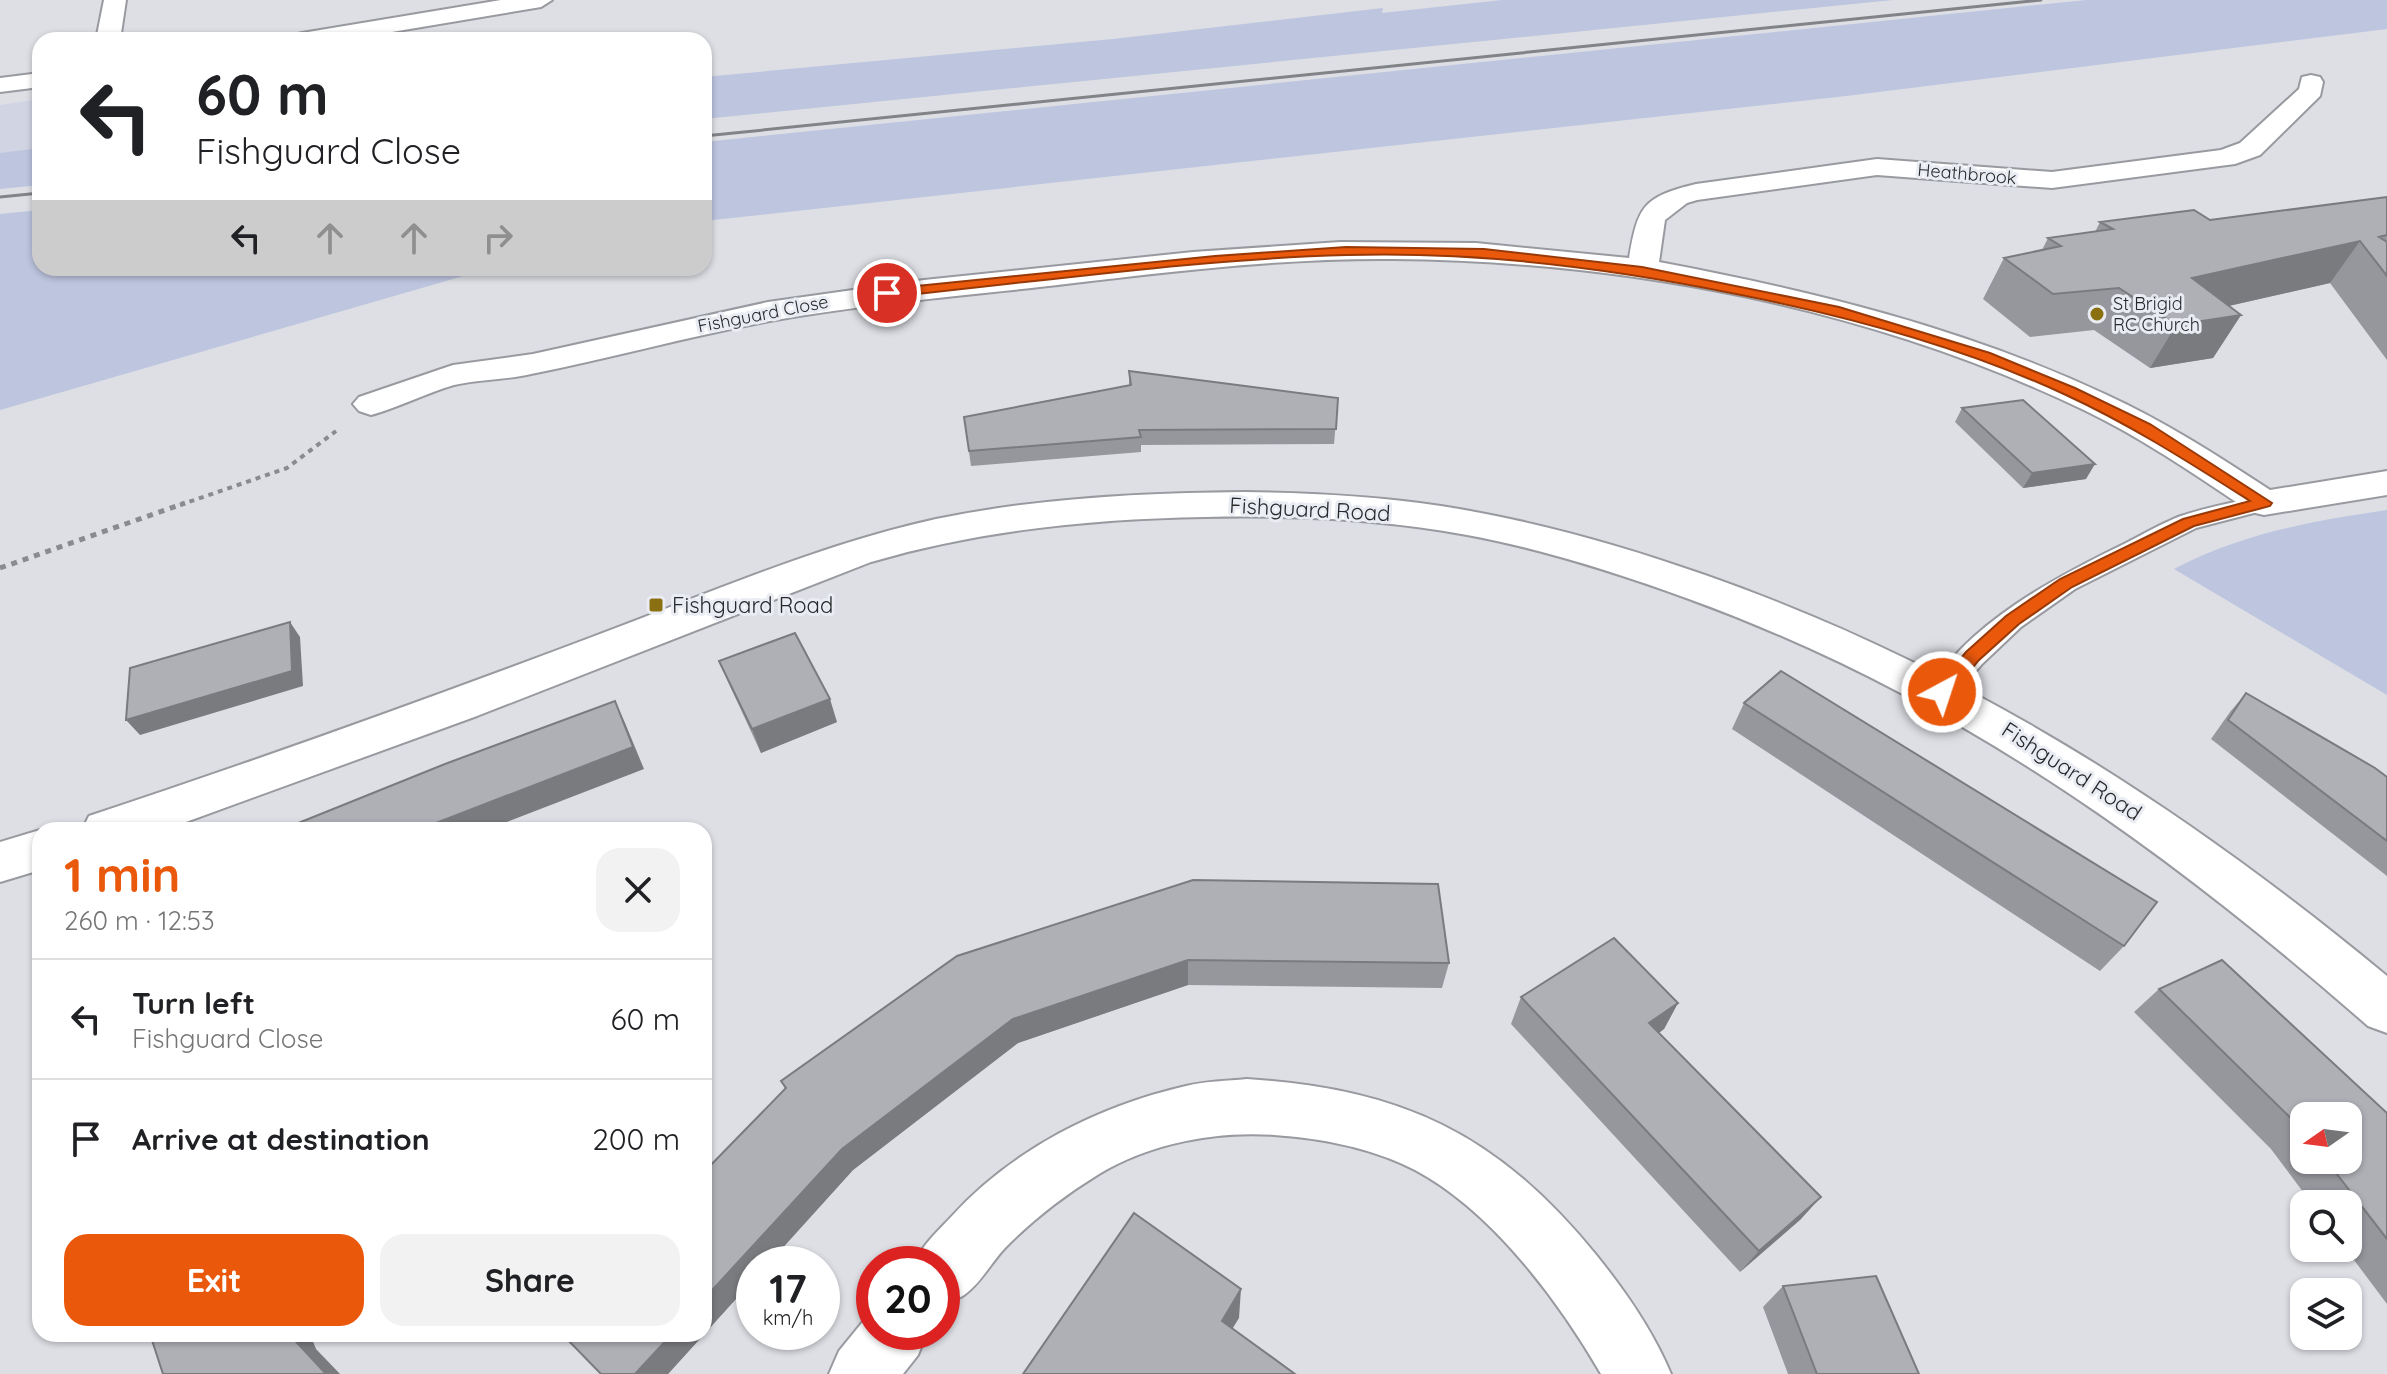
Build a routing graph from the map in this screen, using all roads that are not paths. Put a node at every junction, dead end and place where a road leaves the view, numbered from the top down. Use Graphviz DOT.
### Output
graph roads {
  1 [pos="115,0"];
  2 [pos="541,0"];
  3 [pos="109,32"];
  4 [pos="350,32"];
  5 [pos="32,81"];
  6 [pos="2311,82"];
  7 [pos="0,85"];
  8 [pos="1642,270"];
  9 [pos="371,404"];
  10 [pos="2387,483"];
  11 [pos="2264,503"];
  12 [pos="1942,692"];
  13 [pos="129,822"];
  14 [pos="32,852"];
  15 [pos="0,862"];
  16 [pos="2387,1009"];
  17 [pos="960,1250"];
  18 [pos="881,1350"];
  19 [pos="862,1374"];
  20 [pos="1638,1374"];
  1 -- 3 [label="street"];
  2 -- 4 [label="street"];
  5 -- 7 [label="street"];
  6 -- 8 [label="street, Heathbrook"];
  8 -- 9 [label="street, Fishguard Close"];
  8 -- 11 [label="street, Fishguard Close"];
  10 -- 11 [label="street"];
  11 -- 12 [label="lane"];
  12 -- 13 [label="street, Fishguard Road"];
  12 -- 16 [label="street, Fishguard Road"];
  14 -- 15 [label="street"];
  17 -- 20 [label="street"];
  18 -- 19 [label="street"];
}
